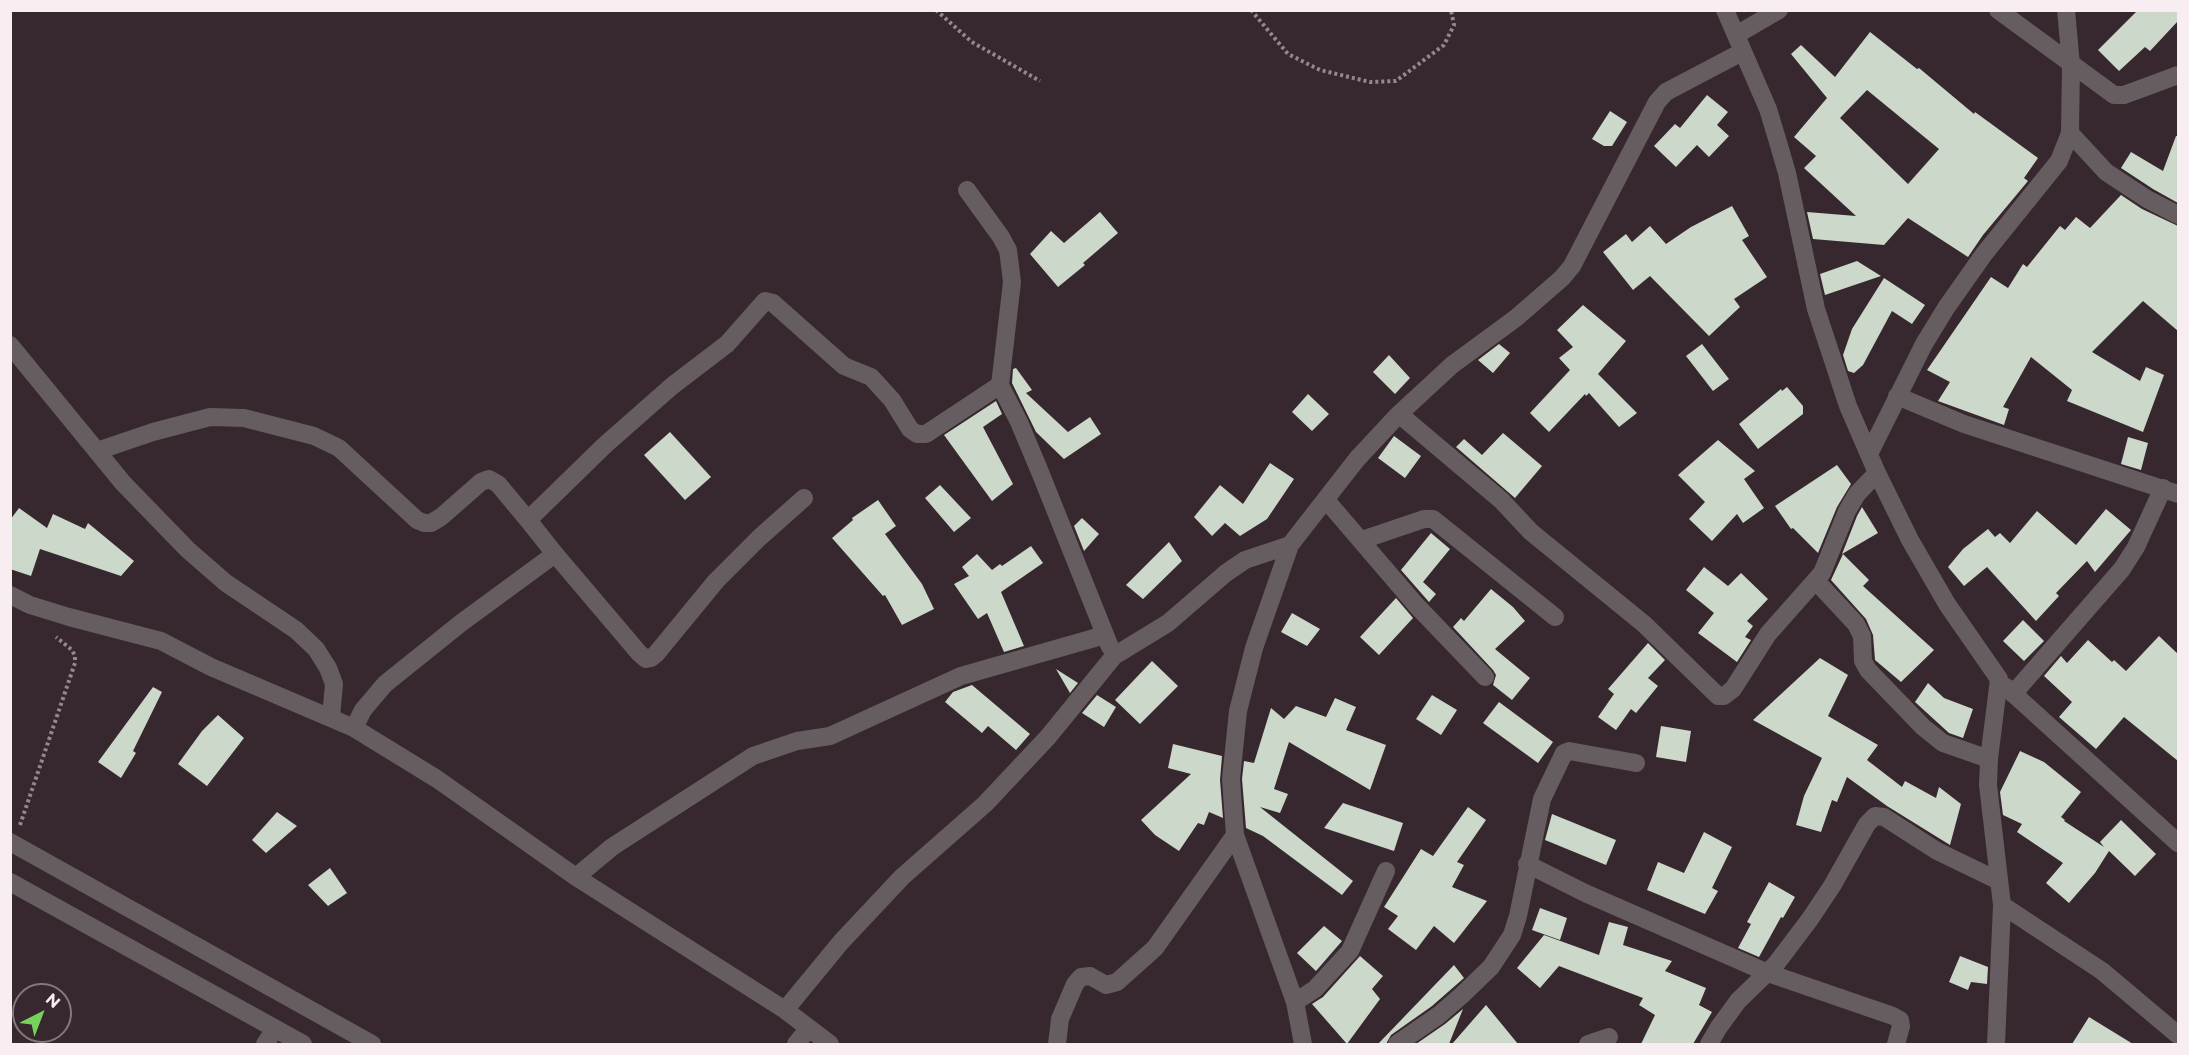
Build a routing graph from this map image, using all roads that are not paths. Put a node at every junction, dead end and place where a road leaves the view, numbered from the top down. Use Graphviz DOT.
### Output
graph roads {
  1 [pos="1725,10"];
  2 [pos="1779,10"];
  3 [pos="1998,10"];
  4 [pos="2066,10"];
  5 [pos="1739,44"];
  6 [pos="2071,65"];
  7 [pos="2178,75"];
  8 [pos="2070,133"];
  9 [pos="967,190"];
  10 [pos="2178,215"];
  11 [pos="10,345"];
  12 [pos="1000,385"];
  13 [pos="1898,396"];
  14 [pos="1399,414"];
  15 [pos="97,451"];
  16 [pos="1869,454"];
  17 [pos="1877,472"];
  18 [pos="2171,491"];
  19 [pos="804,498"];
  20 [pos="1326,500"];
  21 [pos="528,520"];
  22 [pos="1362,540"];
  23 [pos="1290,545"];
  24 [pos="555,554"];
  25 [pos="1816,581"];
  26 [pos="10,595"];
  27 [pos="1555,617"];
  28 [pos="1105,635"];
  29 [pos="1114,656"];
  30 [pos="1485,677"];
  31 [pos="1999,679"];
  32 [pos="2013,694"];
  33 [pos="331,717"];
  34 [pos="354,728"];
  35 [pos="1989,759"];
  36 [pos="1636,764"];
  37 [pos="1235,835"];
  38 [pos="12,842"];
  39 [pos="2178,843"];
  40 [pos="1527,864"];
  41 [pos="1386,871"];
  42 [pos="576,877"];
  43 [pos="1999,881"];
  44 [pos="10,882"];
  45 [pos="2002,905"];
  46 [pos="1768,973"];
  47 [pos="1295,1002"];
  48 [pos="785,1010"];
  49 [pos="809,1028"];
  50 [pos="275,1029"];
  51 [pos="2178,1035"];
  52 [pos="1609,1036"];
  53 [pos="265,1044"];
  54 [pos="303,1044"];
  55 [pos="372,1044"];
  56 [pos="795,1044"];
  57 [pos="830,1044"];
  58 [pos="1057,1044"];
  59 [pos="1303,1044"];
  60 [pos="1397,1044"];
  61 [pos="1588,1044"];
  62 [pos="1709,1044"];
  63 [pos="1896,1044"];
  64 [pos="1996,1044"];
  1 -- 5 [label="street"];
  2 -- 5 [label="street"];
  3 -- 6 [label="street"];
  4 -- 6 [label="street"];
  5 -- 14 [label="street"];
  5 -- 16 [label="street"];
  6 -- 7 [label="street"];
  6 -- 8 [label="street"];
  8 -- 10 [label="street"];
  8 -- 13 [label="street"];
  9 -- 12 [label="street"];
  11 -- 15 [label="street"];
  12 -- 21 [label="street"];
  12 -- 28 [label="street"];
  13 -- 16 [label="street"];
  13 -- 18 [label="street"];
  14 -- 20 [label="street"];
  14 -- 25 [label="street"];
  15 -- 21 [label="street"];
  15 -- 33 [label="street"];
  16 -- 17 [label="street"];
  17 -- 25 [label="street"];
  17 -- 31 [label="street"];
  18 -- 32 [label="street"];
  19 -- 24 [label="street"];
  20 -- 22 [label="street"];
  20 -- 23 [label="street"];
  21 -- 24 [label="street"];
  22 -- 27 [label="street"];
  22 -- 30 [label="street"];
  23 -- 29 [label="street"];
  23 -- 37 [label="street"];
  24 -- 34 [label="street"];
  25 -- 35 [label="street"];
  26 -- 33 [label="street"];
  28 -- 29 [label="street"];
  28 -- 42 [label="street"];
  29 -- 48 [label="street"];
  31 -- 32 [label="street"];
  31 -- 35 [label="street"];
  32 -- 39 [label="street"];
  33 -- 34 [label="street"];
  34 -- 42 [label="street"];
  35 -- 43 [label="street"];
  36 -- 40 [label="street"];
  37 -- 47 [label="street"];
  37 -- 58 [label="street"];
  38 -- 55 [label="street"];
  40 -- 46 [label="street"];
  40 -- 60 [label="street"];
  41 -- 47 [label="street"];
  42 -- 48 [label="street"];
  43 -- 45 [label="street"];
  43 -- 46 [label="street"];
  44 -- 50 [label="street"];
  45 -- 51 [label="street"];
  45 -- 64 [label="street"];
  46 -- 62 [label="street"];
  46 -- 63 [label="street"];
  47 -- 59 [label="street"];
  48 -- 49 [label="street"];
  49 -- 56 [label="street"];
  49 -- 57 [label="street"];
  50 -- 53 [label="street"];
  50 -- 54 [label="street"];
  52 -- 61 [label="street"];
}
